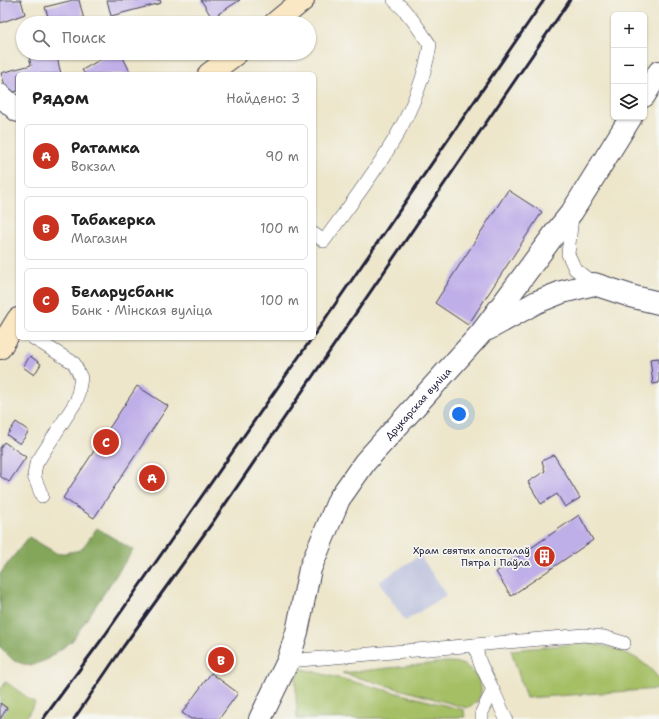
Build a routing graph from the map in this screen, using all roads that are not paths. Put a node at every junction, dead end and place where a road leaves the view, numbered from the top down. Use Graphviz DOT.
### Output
graph roads {
  1 [pos="303,0"];
  2 [pos="394,0"];
  3 [pos="284,16"];
  4 [pos="228,60"];
  5 [pos="212,72"];
  6 [pos="659,72"];
  7 [pos="647,91"];
  8 [pos="0,95"];
  9 [pos="16,109"];
  10 [pos="629,120"];
  11 [pos="572,212"];
  12 [pos="316,235"];
  13 [pos="594,284"];
  14 [pos="659,303"];
  15 [pos="16,325"];
  16 [pos="482,332"];
  17 [pos="36,340"];
  18 [pos="0,348"];
  19 [pos="42,496"];
  20 [pos="624,642"];
  21 [pos="474,645"];
  22 [pos="288,661"];
  23 [pos="493,690"];
  24 [pos="260,719"];
  25 [pos="482,719"];
  26 [pos="506,719"];
  1 -- 3 [label="street"];
  2 -- 12 [label="lane"];
  4 -- 5 [label="street"];
  6 -- 7 [label="street"];
  8 -- 9 [label="street"];
  10 -- 11 [label="street, Друкарская вуліца"];
  11 -- 13 [label="lane"];
  11 -- 16 [label="street, Друкарская вуліца"];
  13 -- 14 [label="street"];
  13 -- 16 [label="street"];
  15 -- 18 [label="street"];
  16 -- 22 [label="street, Друкарская вуліца"];
  17 -- 19 [label="lane"];
  20 -- 21 [label="lane"];
  21 -- 22 [label="lane"];
  21 -- 23 [label="lane"];
  22 -- 24 [label="street, Друкарская вуліца"];
  23 -- 25 [label="lane"];
  23 -- 26 [label="lane"];
}
